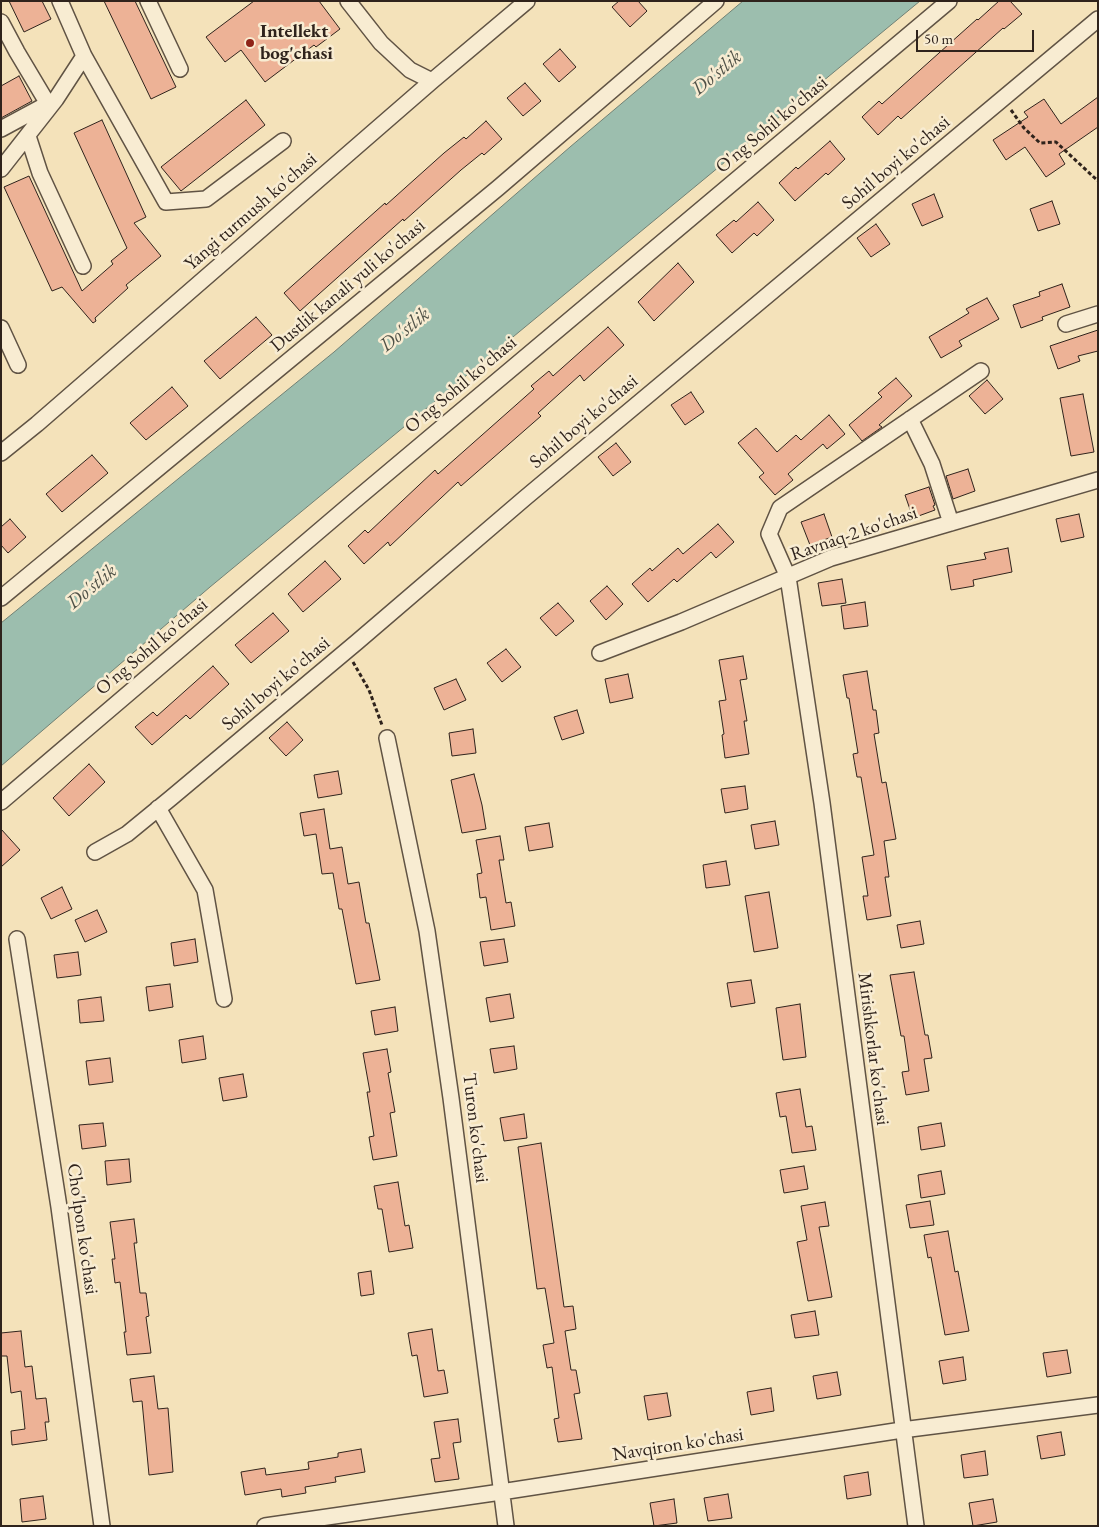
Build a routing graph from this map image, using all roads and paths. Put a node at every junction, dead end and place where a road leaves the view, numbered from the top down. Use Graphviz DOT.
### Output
graph roads {
  1 [pos="60,1"];
  2 [pos="148,1"];
  3 [pos="348,1"];
  4 [pos="527,1"];
  5 [pos="716,1"];
  6 [pos="949,1"];
  7 [pos="1098,19"];
  8 [pos="1,22"];
  9 [pos="84,56"];
  10 [pos="180,69"];
  11 [pos="432,81"];
  12 [pos="1004,99"];
  13 [pos="52,102"];
  14 [pos="1,129"];
  15 [pos="28,136"];
  16 [pos="283,141"];
  17 [pos="1,169"];
  18 [pos="1098,181"];
  19 [pos="83,266"];
  20 [pos="1098,314"];
  21 [pos="1066,324"];
  22 [pos="1,328"];
  23 [pos="18,365"];
  24 [pos="981,371"];
  25 [pos="910,419"];
  26 [pos="1,453"];
  27 [pos="1098,480"];
  28 [pos="951,523"];
  29 [pos="788,577"];
  30 [pos="1,598"];
  31 [pos="346,651"];
  32 [pos="600,653"];
  33 [pos="387,738"];
  34 [pos="1,802"];
  35 [pos="158,808"];
  36 [pos="95,852"];
  37 [pos="17,939"];
  38 [pos="224,999"];
  39 [pos="1098,1405"];
  40 [pos="902,1430"];
  41 [pos="501,1492"];
  42 [pos="102,1526"];
  43 [pos="266,1526"];
  44 [pos="506,1526"];
  45 [pos="916,1526"];
  1 -- 9 [label="street"];
  2 -- 10 [label="street"];
  3 -- 11 [label="street"];
  4 -- 11 [label="street, Yangi turmush ko'chasi"];
  5 -- 30 [label="street, Dustlik kanali yuli ko'chasi"];
  6 -- 34 [label="street, O'ng Sohil ko'chasi"];
  7 -- 12 [label="street, Sohil boyi ko'chasi"];
  8 -- 13 [label="street"];
  9 -- 13 [label="street"];
  9 -- 16 [label="street"];
  11 -- 26 [label="street, Yangi turmush ko'chasi"];
  12 -- 18 [label="path"];
  12 -- 31 [label="street, Sohil boyi ko'chasi"];
  13 -- 14 [label="street"];
  13 -- 15 [label="street"];
  15 -- 17 [label="street"];
  15 -- 19 [label="street"];
  20 -- 21 [label="street"];
  22 -- 23 [label="street"];
  24 -- 25 [label="street, Mirishkorlar ko'chasi"];
  25 -- 28 [label="street"];
  25 -- 29 [label="street, Mirishkorlar ko'chasi"];
  27 -- 28 [label="street, Ravnaq-2 ko'chasi"];
  28 -- 29 [label="street, Ravnaq-2 ko'chasi"];
  29 -- 32 [label="street, Ravnaq-2 ko'chasi"];
  29 -- 40 [label="street, Mirishkorlar ko'chasi"];
  31 -- 33 [label="path"];
  31 -- 35 [label="street, Sohil boyi ko'chasi"];
  33 -- 41 [label="street, Turon ko'chasi"];
  35 -- 36 [label="street, Sohil boyi ko'chasi"];
  35 -- 38 [label="street"];
  37 -- 42 [label="street, Cho'lpon ko'chasi"];
  39 -- 40 [label="street, Navqiron ko'chasi"];
  40 -- 41 [label="street, Navqiron ko'chasi"];
  40 -- 45 [label="street, Mirishkorlar ko'chasi"];
  41 -- 43 [label="street, Navqiron ko'chasi"];
  41 -- 44 [label="street, Turon ko'chasi"];
}
